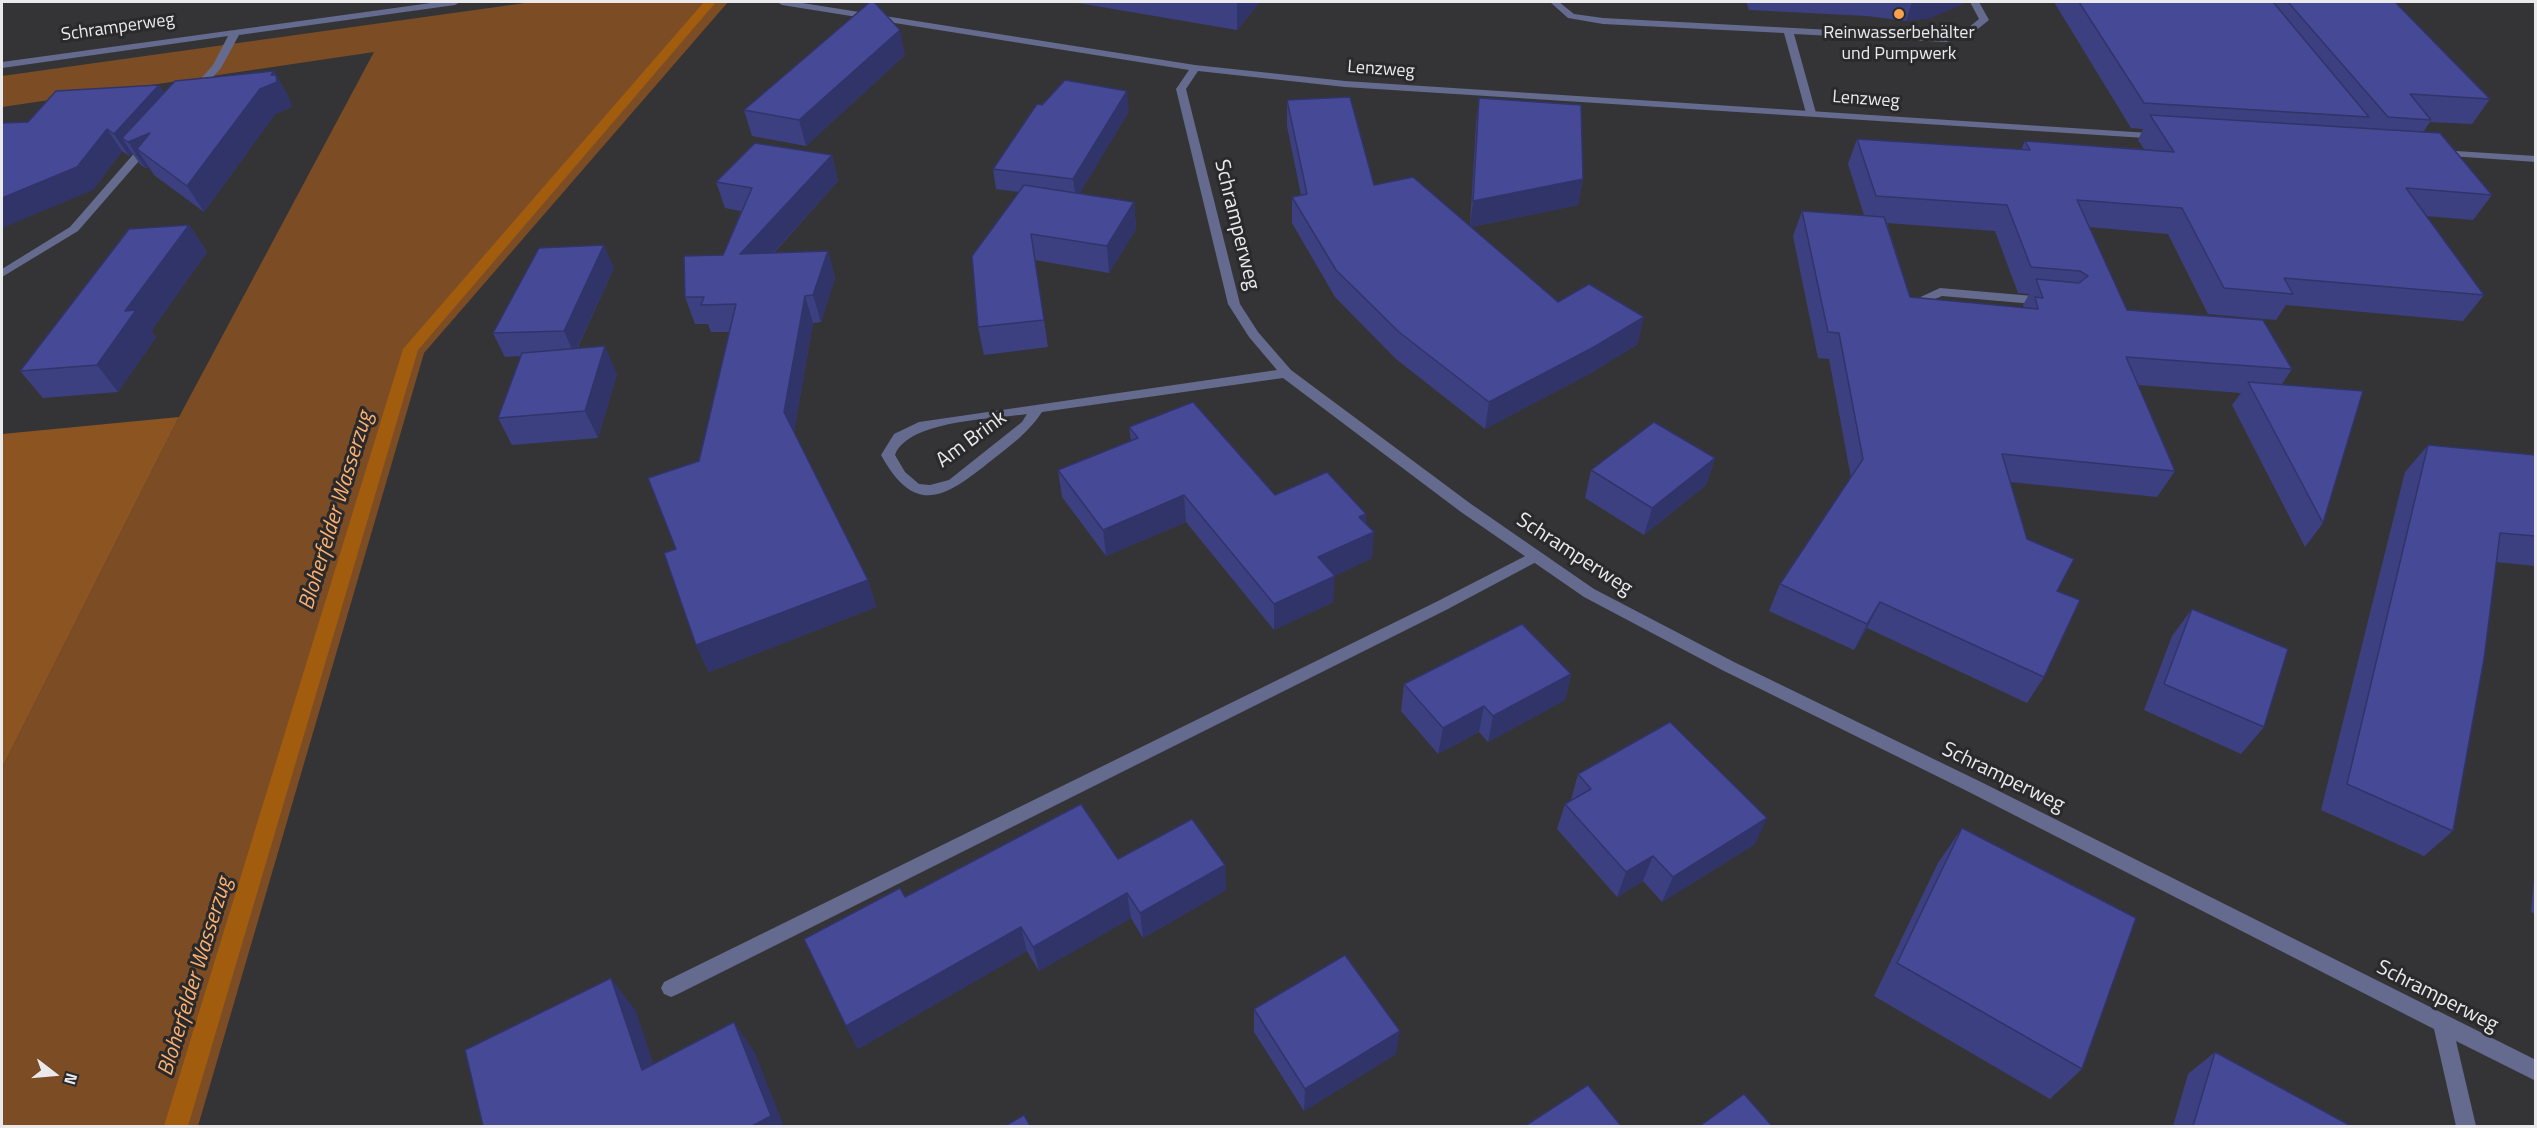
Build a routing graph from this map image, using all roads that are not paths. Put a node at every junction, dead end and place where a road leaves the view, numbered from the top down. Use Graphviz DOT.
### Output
graph roads {
  1 [pos="455,2"];
  2 [pos="782,2"];
  3 [pos="1554,2"];
  4 [pos="1975,2"];
  5 [pos="236,31"];
  6 [pos="1788,31"];
  7 [pos="2,65"];
  8 [pos="1195,68"];
  9 [pos="187,100"];
  10 [pos="1811,113"];
  11 [pos="157,135"];
  12 [pos="2176,136"];
  13 [pos="2432,152"];
  14 [pos="2535,159"];
  15 [pos="2,274"];
  16 [pos="2055,302"];
  17 [pos="1907,306"];
  18 [pos="1286,373"];
  19 [pos="1036,409"];
  20 [pos="1534,556"];
  21 [pos="671,988"];
  22 [pos="2442,1022"];
  23 [pos="2535,1071"];
  24 [pos="2466,1126"];
  1 -- 5 [label="street, Schramperweg"];
  2 -- 8 [label="street"];
  3 -- 6 [label="street"];
  4 -- 6 [label="street"];
  5 -- 7 [label="street, Schramperweg"];
  5 -- 9 [label="street"];
  6 -- 10 [label="street"];
  8 -- 10 [label="street, Lenzweg"];
  8 -- 18 [label="street, Schramperweg"];
  10 -- 12 [label="street, Lenzweg"];
  11 -- 15 [label="street"];
  13 -- 14 [label="street"];
  16 -- 17 [label="street"];
  18 -- 19 [label="street, Am Brink"];
  18 -- 20 [label="street, Schramperweg"];
  19 -- 19 [label="street, Am Brink"];
  20 -- 21 [label="street"];
  20 -- 22 [label="street, Schramperweg"];
  22 -- 23 [label="street, Schramperweg"];
  22 -- 24 [label="street"];
}
